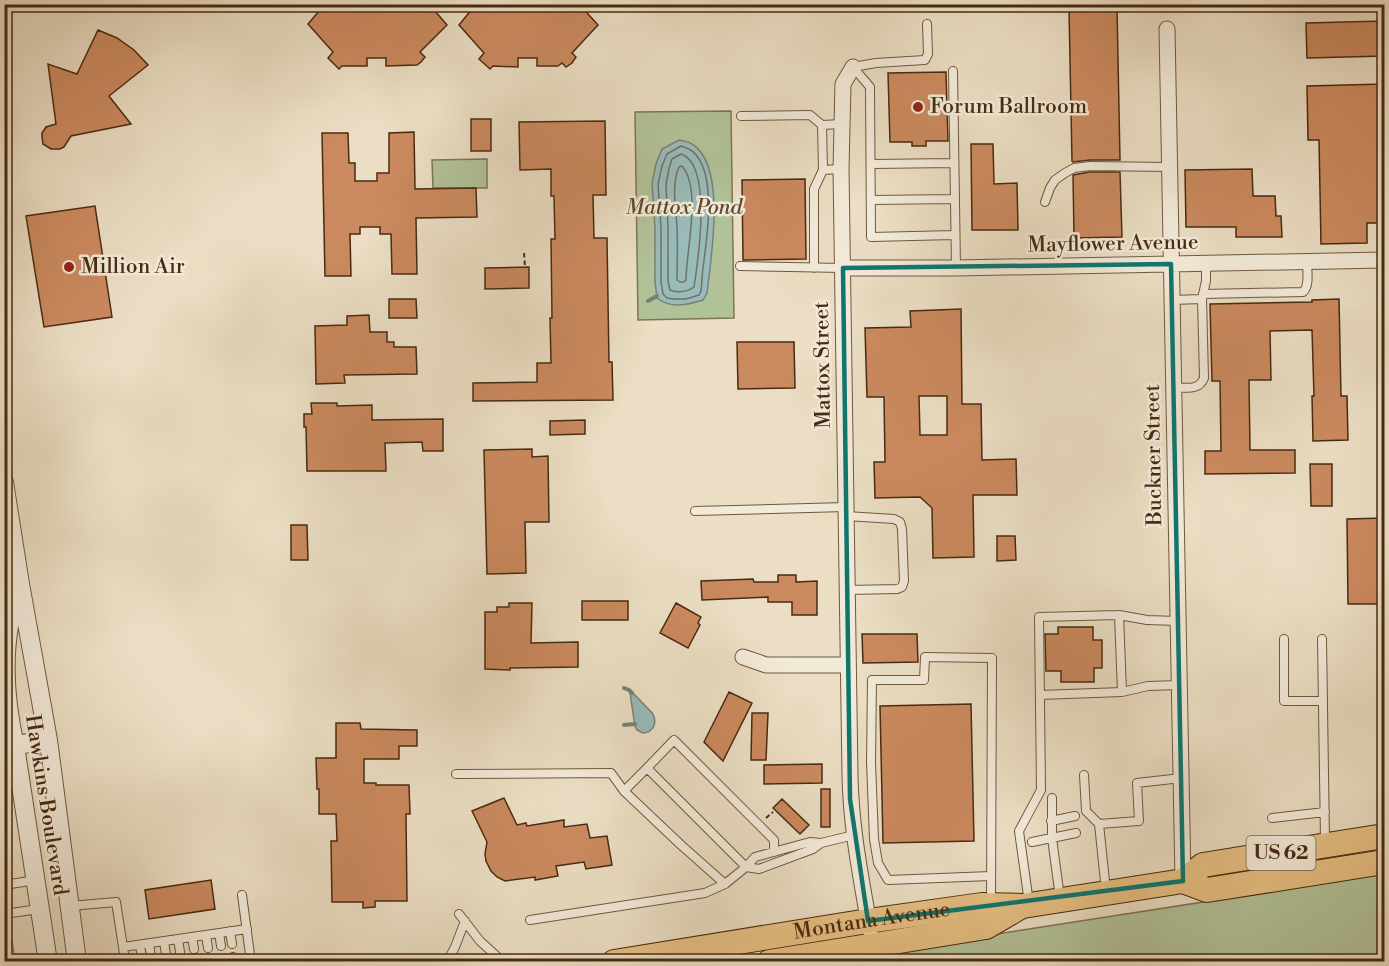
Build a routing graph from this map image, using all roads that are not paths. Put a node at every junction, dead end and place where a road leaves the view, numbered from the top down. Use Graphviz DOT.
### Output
graph roads {
  1 [pos="927,24"];
  2 [pos="1167,29"];
  3 [pos="854,67"];
  4 [pos="953,71"];
  5 [pos="741,116"];
  6 [pos="842,124"];
  7 [pos="822,125"];
  8 [pos="954,163"];
  9 [pos="871,164"];
  10 [pos="1170,167"];
  11 [pos="841,169"];
  12 [pos="823,170"];
  13 [pos="955,199"];
  14 [pos="871,200"];
  15 [pos="1045,202"];
  16 [pos="955,235"];
  17 [pos="1384,260"];
  18 [pos="1307,261"];
  19 [pos="1206,263"];
  20 [pos="1171,264"];
  21 [pos="740,266"];
  22 [pos="814,268"];
  23 [pos="843,268"];
  24 [pos="956,268"];
  25 [pos="1203,296"];
  26 [pos="1172,300"];
  27 [pos="1174,388"];
  28 [pos="4,482"];
  29 [pos="6,503"];
  30 [pos="695,511"];
  31 [pos="846,512"];
  32 [pos="16,573"];
  33 [pos="847,590"];
  34 [pos="1119,615"];
  35 [pos="1178,621"];
  36 [pos="1284,639"];
  37 [pos="1322,639"];
  38 [pos="743,657"];
  39 [pos="848,664"];
  40 [pos="1179,685"];
  41 [pos="1122,692"];
  42 [pos="1040,695"];
  43 [pos="5,696"];
  44 [pos="1323,701"];
  45 [pos="48,740"];
  46 [pos="10,746"];
  47 [pos="647,768"];
  48 [pos="456,774"];
  49 [pos="1084,775"];
  50 [pos="1181,778"];
  51 [pos="624,790"];
  52 [pos="1052,798"];
  53 [pos="1324,812"];
  54 [pos="1075,816"];
  55 [pos="1272,818"];
  56 [pos="1051,821"];
  57 [pos="1099,824"];
  58 [pos="1076,833"];
  59 [pos="854,836"];
  60 [pos="1384,836"];
  61 [pos="1052,838"];
  62 [pos="1032,842"];
  63 [pos="820,843"];
  64 [pos="1325,846"];
  65 [pos="774,852"];
  66 [pos="1384,862"];
  67 [pos="746,867"];
  68 [pos="991,876"];
  69 [pos="36,880"];
  70 [pos="1183,881"];
  71 [pos="725,884"];
  72 [pos="4,885"];
  73 [pos="1107,893"];
  74 [pos="242,895"];
  75 [pos="1060,899"];
  76 [pos="70,906"];
  77 [pos="1014,907"];
  78 [pos="40,909"];
  79 [pos="4,914"];
  80 [pos="459,914"];
  81 [pos="4,920"];
  82 [pos="530,920"];
  83 [pos="465,921"];
  84 [pos="870,927"];
  85 [pos="247,929"];
  86 [pos="230,931"];
  87 [pos="219,933"];
  88 [pos="206,935"];
  89 [pos="192,937"];
  90 [pos="178,939"];
  91 [pos="164,941"];
  92 [pos="144,944"];
  93 [pos="232,944"];
  94 [pos="221,946"];
  95 [pos="123,947"];
  96 [pos="208,948"];
  97 [pos="194,950"];
  98 [pos="180,952"];
  99 [pos="166,955"];
  100 [pos="151,957"];
  101 [pos="142,958"];
  102 [pos="11,962"];
  103 [pos="48,962"];
  104 [pos="77,962"];
  105 [pos="125,962"];
  106 [pos="251,962"];
  107 [pos="447,962"];
  108 [pos="503,962"];
  109 [pos="614,962"];
  110 [pos="695,962"];
  111 [pos="769,962"];
  1 -- 3 [label="lane"];
  2 -- 10 [label="street, Buckner Street"];
  3 -- 6 [label="street, Mattox Street"];
  3 -- 9 [label="lane"];
  4 -- 8 [label="lane"];
  5 -- 7 [label="lane"];
  6 -- 7 [label="lane"];
  6 -- 11 [label="street, Mattox Street"];
  7 -- 12 [label="lane"];
  8 -- 9 [label="lane"];
  8 -- 13 [label="lane"];
  9 -- 14 [label="lane"];
  10 -- 15 [label="lane"];
  10 -- 20 [label="street, Buckner Street"];
  11 -- 12 [label="lane"];
  11 -- 23 [label="street, Mattox Street"];
  12 -- 22 [label="lane"];
  13 -- 14 [label="lane"];
  13 -- 16 [label="lane"];
  14 -- 16 [label="lane"];
  16 -- 24 [label="lane"];
  17 -- 18 [label="street, Mayflower Avenue"];
  18 -- 19 [label="street, Mayflower Avenue"];
  18 -- 25 [label="lane"];
  19 -- 20 [label="street, Mayflower Avenue"];
  19 -- 25 [label="lane"];
  20 -- 24 [label="street, Mayflower Avenue"];
  20 -- 26 [label="street, Buckner Street"];
  21 -- 22 [label="lane"];
  22 -- 23 [label="lane"];
  23 -- 24 [label="street, Mayflower Avenue"];
  23 -- 31 [label="street, Mattox Street"];
  25 -- 26 [label="lane"];
  25 -- 27 [label="lane"];
  26 -- 27 [label="street, Buckner Street"];
  27 -- 35 [label="street, Buckner Street"];
  28 -- 29 [label="street, Hawkins Boulevard"];
  29 -- 32 [label="street, Hawkins Boulevard"];
  30 -- 31 [label="lane"];
  31 -- 33 [label="street, Mattox Street"];
  31 -- 33 [label="lane"];
  32 -- 43 [label="street, Hawkins Boulevard"];
  32 -- 45 [label="street, Hawkins Boulevard"];
  33 -- 39 [label="street, Mattox Street"];
  34 -- 35 [label="lane"];
  34 -- 41 [label="lane"];
  34 -- 42 [label="lane"];
  35 -- 40 [label="street, Buckner Street"];
  36 -- 44 [label="lane"];
  37 -- 44 [label="lane"];
  38 -- 39 [label="street"];
  39 -- 59 [label="street, Mattox Street"];
  40 -- 41 [label="lane"];
  40 -- 50 [label="street, Buckner Street"];
  41 -- 42 [label="lane"];
  42 -- 77 [label="lane"];
  43 -- 46 [label="street, Hawkins Boulevard"];
  44 -- 53 [label="lane"];
  45 -- 46 [label="street"];
  45 -- 76 [label="street, Hawkins Boulevard"];
  46 -- 69 [label="street, Hawkins Boulevard"];
  47 -- 51 [label="lane"];
  47 -- 65 [label="lane"];
  47 -- 67 [label="lane"];
  48 -- 51 [label="lane"];
  49 -- 57 [label="lane"];
  50 -- 57 [label="lane"];
  50 -- 70 [label="street, Buckner Street"];
  51 -- 71 [label="lane"];
  52 -- 56 [label="lane"];
  53 -- 55 [label="lane"];
  53 -- 64 [label="lane"];
  54 -- 56 [label="lane"];
  56 -- 61 [label="lane"];
  57 -- 73 [label="lane"];
  58 -- 61 [label="lane"];
  59 -- 63 [label="lane"];
  59 -- 84 [label="street, Mattox Street"];
  60 -- 64 [label="highway, Montana Avenue / US 62"];
  61 -- 62 [label="lane"];
  61 -- 75 [label="lane"];
  63 -- 65 [label="lane"];
  63 -- 67 [label="lane"];
  64 -- 70 [label="highway, Montana Avenue / US 62"];
  65 -- 67 [label="lane"];
  66 -- 70 [label="highway, Montana Avenue / US 62"];
  67 -- 71 [label="lane"];
  68 -- 68 [label="lane"];
  68 -- 77 [label="lane"];
  69 -- 72 [label="lane"];
  69 -- 78 [label="street, Hawkins Boulevard"];
  70 -- 73 [label="highway, Montana Avenue / US 62"];
  71 -- 82 [label="lane"];
  73 -- 75 [label="highway, Montana Avenue / US 62"];
  74 -- 85 [label="lane"];
  75 -- 77 [label="highway, Montana Avenue / US 62"];
  76 -- 95 [label="lane"];
  76 -- 104 [label="street, Hawkins Boulevard"];
  77 -- 84 [label="highway"];
  77 -- 111 [label="highway, Montana Avenue / US 62"];
  78 -- 79 [label="lane"];
  78 -- 103 [label="street, Hawkins Boulevard"];
  80 -- 83 [label="lane"];
  81 -- 102 [label="lane"];
  83 -- 107 [label="lane"];
  83 -- 108 [label="lane"];
  84 -- 109 [label="highway, Montana Avenue"];
  84 -- 110 [label="highway"];
  85 -- 86 [label="lane"];
  85 -- 106 [label="lane"];
  86 -- 87 [label="lane"];
  86 -- 93 [label="lane"];
  87 -- 88 [label="lane"];
  87 -- 94 [label="lane"];
  88 -- 89 [label="lane"];
  88 -- 96 [label="lane"];
  89 -- 90 [label="lane"];
  89 -- 97 [label="lane"];
  90 -- 91 [label="lane"];
  90 -- 98 [label="lane"];
  91 -- 92 [label="lane"];
  91 -- 99 [label="lane"];
  92 -- 95 [label="lane"];
  92 -- 100 [label="lane"];
  92 -- 101 [label="lane"];
  95 -- 105 [label="lane"];
}
